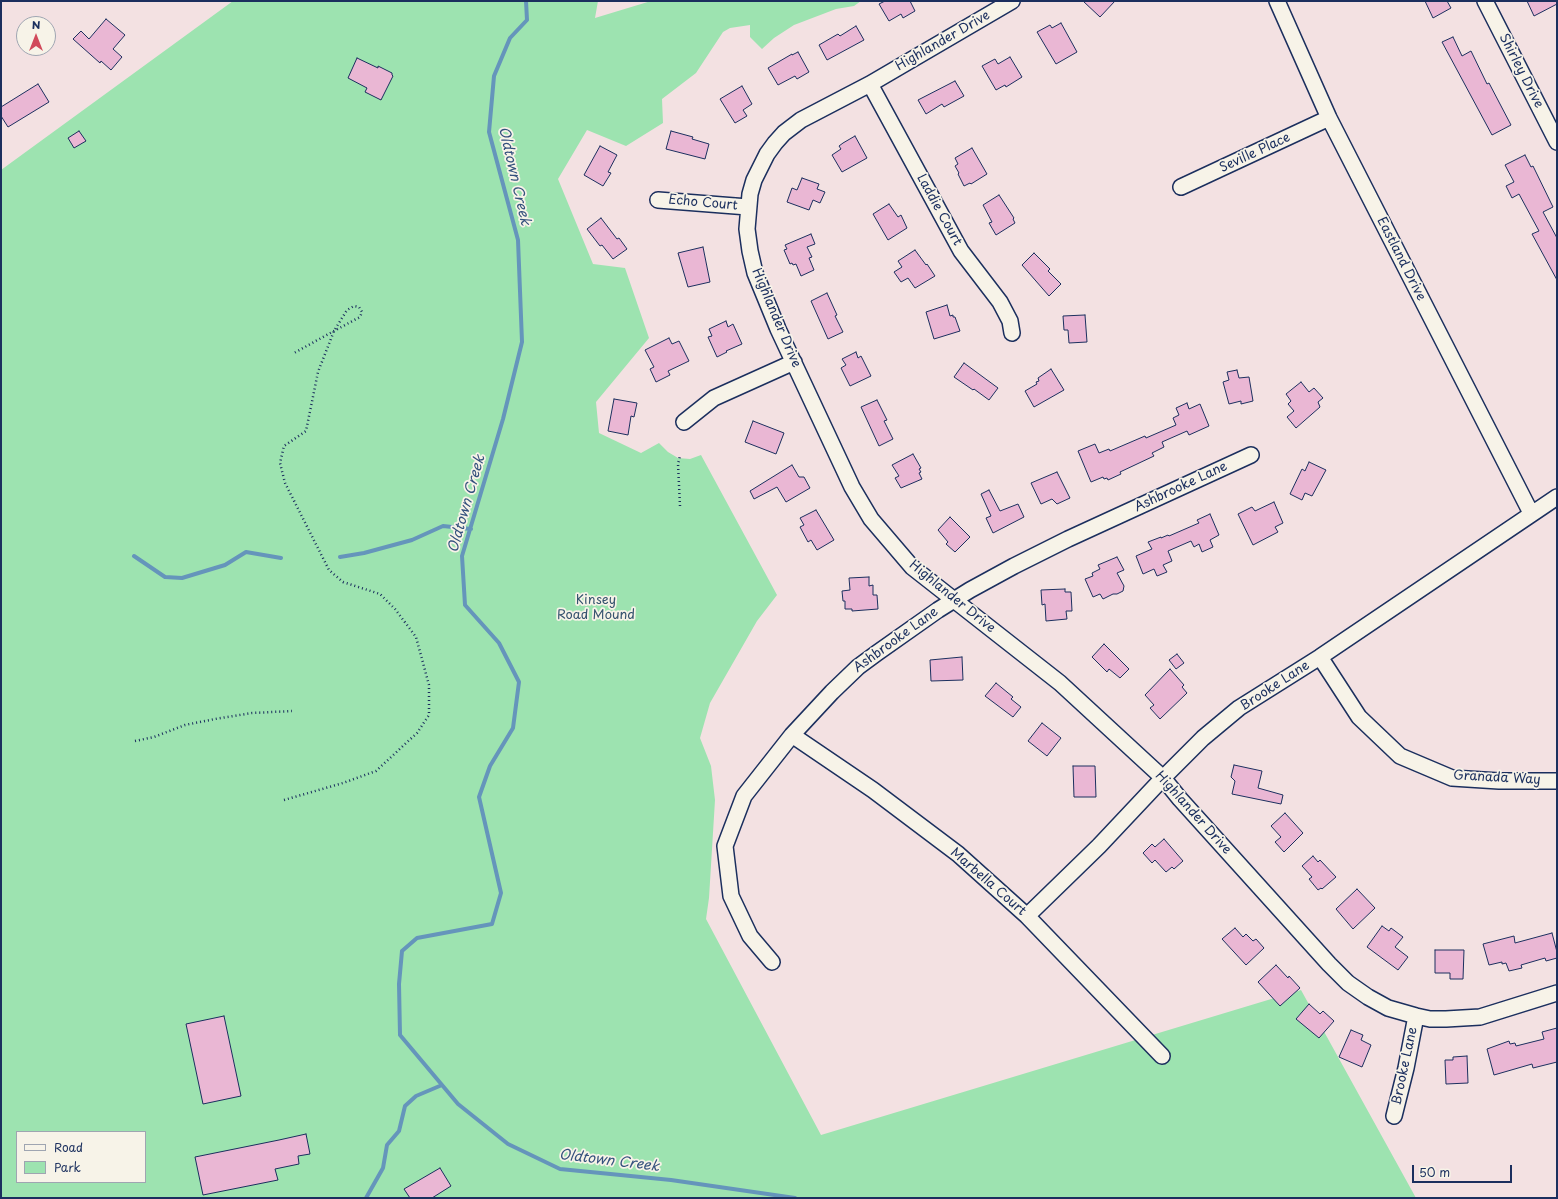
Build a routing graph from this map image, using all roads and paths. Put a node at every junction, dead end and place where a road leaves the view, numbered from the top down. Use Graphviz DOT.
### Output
graph roads {
  1 [pos="1012,1"];
  2 [pos="1277,1"];
  3 [pos="1486,1"];
  4 [pos="870,84"];
  5 [pos="1329,118"];
  6 [pos="1557,142"];
  7 [pos="1181,187"];
  8 [pos="658,200"];
  9 [pos="748,207"];
  10 [pos="334,330"];
  11 [pos="1012,333"];
  12 [pos="294,353"];
  13 [pos="794,362"];
  14 [pos="684,422"];
  15 [pos="1251,455"];
  16 [pos="680,456"];
  17 [pos="1557,496"];
  18 [pos="680,506"];
  19 [pos="1531,513"];
  20 [pos="953,600"];
  21 [pos="1320,657"];
  22 [pos="292,711"];
  23 [pos="792,736"];
  24 [pos="135,742"];
  25 [pos="1163,778"];
  26 [pos="1557,781"];
  27 [pos="284,800"];
  28 [pos="1027,916"];
  29 [pos="772,962"];
  30 [pos="1557,993"];
  31 [pos="1416,1016"];
  32 [pos="1162,1056"];
  33 [pos="1394,1116"];
  1 -- 4 [label="street, Highlander Drive"];
  2 -- 5 [label="street, Eastland Drive"];
  3 -- 6 [label="street, Shirley Drive"];
  4 -- 9 [label="street, Highlander Drive"];
  4 -- 11 [label="street, Laddie Court"];
  5 -- 7 [label="street, Seville Place"];
  5 -- 19 [label="street, Eastland Drive"];
  8 -- 9 [label="street, Echo Court"];
  9 -- 13 [label="street, Highlander Drive"];
  10 -- 10 [label="path"];
  10 -- 12 [label="path"];
  10 -- 27 [label="path"];
  13 -- 14 [label="street"];
  13 -- 20 [label="street, Highlander Drive"];
  15 -- 20 [label="street, Ashbrooke Lane"];
  16 -- 18 [label="path"];
  17 -- 19 [label="street, Brooke Lane"];
  19 -- 21 [label="street, Brooke Lane"];
  20 -- 23 [label="street, Ashbrooke Lane"];
  20 -- 25 [label="street, Highlander Drive"];
  21 -- 25 [label="street, Brooke Lane"];
  21 -- 26 [label="street, Granada Way"];
  22 -- 24 [label="path"];
  23 -- 28 [label="street, Marbella Court"];
  23 -- 29 [label="street, Ashbrooke Lane"];
  25 -- 28 [label="street, Brooke Lane"];
  25 -- 31 [label="street, Highlander Drive"];
  28 -- 32 [label="street, Marbella Court"];
  30 -- 31 [label="street, Highlander Drive"];
  31 -- 33 [label="street, Brooke Lane"];
}
